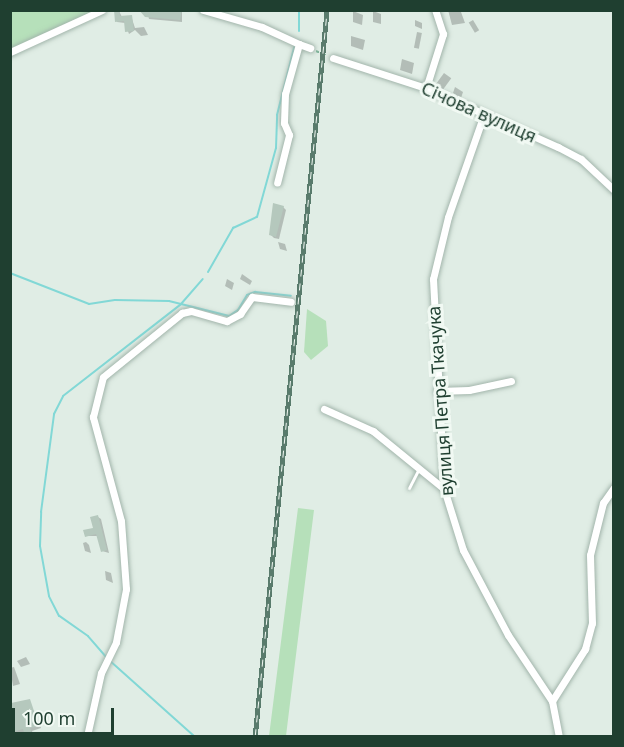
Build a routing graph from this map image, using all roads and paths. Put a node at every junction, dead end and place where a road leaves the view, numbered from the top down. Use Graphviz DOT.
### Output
graph roads {
  1 [pos="102,10"];
  2 [pos="203,10"];
  3 [pos="435,10"];
  4 [pos="299,44"];
  5 [pos="310,48"];
  6 [pos="10,52"];
  7 [pos="333,58"];
  8 [pos="426,88"];
  9 [pos="483,117"];
  10 [pos="277,183"];
  11 [pos="614,190"];
  12 [pos="291,302"];
  13 [pos="511,381"];
  14 [pos="437,391"];
  15 [pos="324,409"];
  16 [pos="418,470"];
  17 [pos="614,487"];
  18 [pos="409,488"];
  19 [pos="444,489"];
  20 [pos="552,700"];
  21 [pos="87,736"];
  22 [pos="560,736"];
  1 -- 6 [label="street"];
  2 -- 4 [label="street"];
  3 -- 8 [label="street"];
  4 -- 5 [label="street"];
  4 -- 10 [label="street"];
  5 -- 7 [label="path"];
  7 -- 8 [label="street, Січова вулиця"];
  8 -- 9 [label="street, Січова вулиця"];
  9 -- 11 [label="street, Січова вулиця"];
  9 -- 14 [label="street, вулиця Петра Ткачука"];
  12 -- 21 [label="street"];
  13 -- 14 [label="street"];
  14 -- 19 [label="street, вулиця Петра Ткачука"];
  15 -- 16 [label="street"];
  16 -- 18 [label="lane"];
  16 -- 19 [label="street"];
  17 -- 20 [label="street"];
  19 -- 20 [label="street, вулиця Петра Ткачука"];
  20 -- 22 [label="street, вулиця Петра Ткачука"];
}
